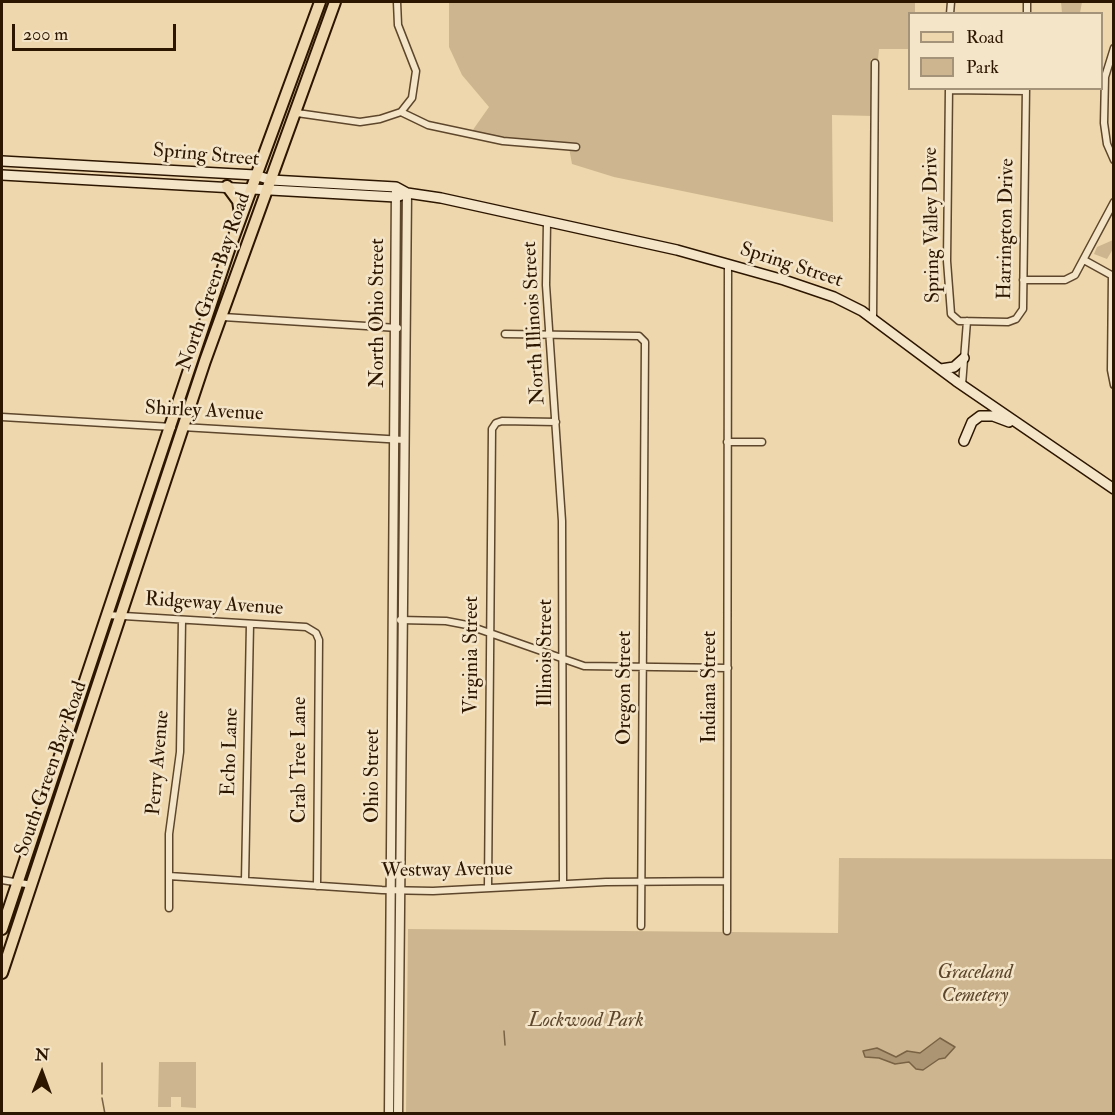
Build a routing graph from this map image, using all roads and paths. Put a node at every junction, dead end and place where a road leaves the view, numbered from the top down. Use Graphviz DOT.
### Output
graph roads {
  1 [pos="320,2"];
  2 [pos="335,2"];
  3 [pos="397,2"];
  4 [pos="1113,48"];
  5 [pos="875,63"];
  6 [pos="950,90"];
  7 [pos="1026,90"];
  8 [pos="401,112"];
  9 [pos="297,113"];
  10 [pos="576,147"];
  11 [pos="1113,160"];
  12 [pos="2,161"];
  13 [pos="2,175"];
  14 [pos="255,175"];
  15 [pos="269,185"];
  16 [pos="227,186"];
  17 [pos="396,187"];
  18 [pos="252,188"];
  19 [pos="407,193"];
  20 [pos="396,197"];
  21 [pos="1113,202"];
  22 [pos="240,220"];
  23 [pos="547,223"];
  24 [pos="396,229"];
  25 [pos="406,230"];
  26 [pos="1084,260"];
  27 [pos="406,261"];
  28 [pos="395,262"];
  29 [pos="728,264"];
  30 [pos="223,272"];
  31 [pos="1113,275"];
  32 [pos="1023,280"];
  33 [pos="223,317"];
  34 [pos="207,318"];
  35 [pos="873,318"];
  36 [pos="967,321"];
  37 [pos="395,327"];
  38 [pos="405,328"];
  39 [pos="505,334"];
  40 [pos="550,335"];
  41 [pos="1112,346"];
  42 [pos="964,358"];
  43 [pos="205,362"];
  44 [pos="941,369"];
  45 [pos="962,385"];
  46 [pos="1113,385"];
  47 [pos="2,417"];
  48 [pos="556,422"];
  49 [pos="170,426"];
  50 [pos="184,427"];
  51 [pos="1024,428"];
  52 [pos="394,440"];
  53 [pos="404,440"];
  54 [pos="964,441"];
  55 [pos="727,442"];
  56 [pos="762,442"];
  57 [pos="1113,489"];
  58 [pos="398,506"];
  59 [pos="392,564"];
  60 [pos="402,564"];
  61 [pos="120,576"];
  62 [pos="135,577"];
  63 [pos="107,615"];
  64 [pos="122,616"];
  65 [pos="182,620"];
  66 [pos="391,620"];
  67 [pos="402,620"];
  68 [pos="250,624"];
  69 [pos="490,633"];
  70 [pos="317,634"];
  71 [pos="564,660"];
  72 [pos="643,668"];
  73 [pos="728,668"];
  74 [pos="391,711"];
  75 [pos="402,711"];
  76 [pos="391,791"];
  77 [pos="401,792"];
  78 [pos="169,876"];
  79 [pos="2,880"];
  80 [pos="18,881"];
  81 [pos="245,881"];
  82 [pos="727,881"];
  83 [pos="642,882"];
  84 [pos="563,884"];
  85 [pos="32,885"];
  86 [pos="316,885"];
  87 [pos="488,888"];
  88 [pos="396,890"];
  89 [pos="169,908"];
  90 [pos="641,926"];
  91 [pos="2,929"];
  92 [pos="727,931"];
  93 [pos="2,973"];
  94 [pos="394,1074"];
  95 [pos="389,1113"];
  96 [pos="398,1113"];
  1 -- 14 [label="main road, North Green Bay Road"];
  2 -- 9 [label="main road, North Green Bay Road"];
  3 -- 8 [label="street"];
  4 -- 11 [label="street"];
  5 -- 35 [label="street"];
  6 -- 36 [label="street, Spring Valley Drive"];
  7 -- 32 [label="street, Harrington Drive"];
  8 -- 9 [label="street"];
  8 -- 10 [label="street"];
  9 -- 15 [label="main road, North Green Bay Road"];
  12 -- 14 [label="main road, Spring Street"];
  13 -- 16 [label="main road, Spring Street"];
  14 -- 15 [label="main road, Spring Street"];
  14 -- 18 [label="main road, North Green Bay Road"];
  15 -- 17 [label="main road, Spring Street"];
  15 -- 18 [label="main road, Spring Street"];
  15 -- 20 [label="main road, Spring Street"];
  15 -- 33 [label="main road, North Green Bay Road"];
  16 -- 18 [label="main road, Spring Street"];
  16 -- 22 [label="main road"];
  17 -- 19 [label="main road, Spring Street"];
  17 -- 20 [label="street, North Ohio Street"];
  18 -- 22 [label="main road, North Green Bay Road"];
  19 -- 20 [label="main road, Spring Street"];
  19 -- 23 [label="main road, Spring Street"];
  19 -- 25 [label="street, North Ohio Street"];
  20 -- 24 [label="street, North Ohio Street"];
  21 -- 26 [label="street"];
  22 -- 30 [label="main road, North Green Bay Road"];
  23 -- 29 [label="main road, Spring Street"];
  23 -- 40 [label="street, North Illinois Street"];
  24 -- 25 [label="street"];
  24 -- 28 [label="street, North Ohio Street"];
  25 -- 27 [label="street, North Ohio Street"];
  26 -- 31 [label="street"];
  26 -- 32 [label="street"];
  27 -- 28 [label="street"];
  27 -- 38 [label="street, North Ohio Street"];
  28 -- 37 [label="street, North Ohio Street"];
  29 -- 35 [label="main road, Spring Street"];
  29 -- 55 [label="street, Indiana Street"];
  30 -- 33 [label="main road"];
  30 -- 34 [label="main road, North Green Bay Road"];
  31 -- 41 [label="street"];
  32 -- 36 [label="street, Harrington Drive"];
  33 -- 37 [label="street"];
  33 -- 43 [label="main road, North Green Bay Road"];
  34 -- 43 [label="main road"];
  34 -- 49 [label="main road, North Green Bay Road"];
  35 -- 44 [label="main road, Spring Street"];
  36 -- 42 [label="street, Spring Valley Drive"];
  37 -- 38 [label="street"];
  37 -- 52 [label="street, North Ohio Street"];
  38 -- 53 [label="street, North Ohio Street"];
  39 -- 40 [label="street"];
  40 -- 48 [label="street, North Illinois Street"];
  40 -- 72 [label="street, Oregon Street"];
  41 -- 46 [label="street"];
  42 -- 44 [label="main road"];
  42 -- 45 [label="street, Spring Valley Drive"];
  43 -- 50 [label="main road, North Green Bay Road"];
  44 -- 45 [label="main road, Spring Street"];
  45 -- 51 [label="main road, Spring Street"];
  47 -- 49 [label="street, Shirley Avenue"];
  48 -- 69 [label="street, Virginia Street"];
  48 -- 71 [label="street, Illinois Street"];
  49 -- 50 [label="street, Shirley Avenue"];
  49 -- 61 [label="main road, North Green Bay Road"];
  50 -- 52 [label="street, Shirley Avenue"];
  50 -- 62 [label="main road, North Green Bay Road"];
  51 -- 54 [label="main road"];
  51 -- 57 [label="main road, Spring Street"];
  52 -- 53 [label="street, Shirley Avenue"];
  52 -- 58 [label="street, Ohio Street"];
  53 -- 58 [label="street, Ohio Street"];
  55 -- 56 [label="street"];
  55 -- 73 [label="street, Indiana Street"];
  58 -- 59 [label="street, Ohio Street"];
  58 -- 60 [label="street, Ohio Street"];
  59 -- 60 [label="street"];
  59 -- 66 [label="street, Ohio Street"];
  60 -- 67 [label="street, Ohio Street"];
  61 -- 63 [label="main road, South Green Bay Road"];
  62 -- 64 [label="main road, South Green Bay Road"];
  63 -- 64 [label="street, Ridgeway Avenue"];
  63 -- 80 [label="main road, South Green Bay Road"];
  64 -- 65 [label="street, Ridgeway Avenue"];
  64 -- 85 [label="main road, South Green Bay Road"];
  65 -- 68 [label="street, Ridgeway Avenue"];
  65 -- 78 [label="street, Perry Avenue"];
  66 -- 67 [label="street"];
  66 -- 74 [label="street, Ohio Street"];
  67 -- 69 [label="street"];
  67 -- 75 [label="street, Ohio Street"];
  68 -- 70 [label="street, Ridgeway Avenue"];
  68 -- 81 [label="street, Echo Lane"];
  69 -- 71 [label="street"];
  69 -- 87 [label="street, Virginia Street"];
  70 -- 86 [label="street, Crab Tree Lane"];
  71 -- 72 [label="street"];
  71 -- 84 [label="street, Illinois Street"];
  72 -- 73 [label="street"];
  72 -- 83 [label="street, Oregon Street"];
  73 -- 82 [label="street, Indiana Street"];
  74 -- 75 [label="street"];
  74 -- 76 [label="street, Ohio Street"];
  75 -- 77 [label="street, Ohio Street"];
  76 -- 77 [label="street"];
  76 -- 88 [label="street, Ohio Street"];
  77 -- 88 [label="street, Ohio Street"];
  78 -- 81 [label="street, Westway Avenue"];
  78 -- 89 [label="street, Perry Avenue"];
  79 -- 80 [label="street"];
  80 -- 85 [label="street"];
  80 -- 91 [label="main road, South Green Bay Road"];
  81 -- 86 [label="street, Westway Avenue"];
  82 -- 83 [label="street, Westway Avenue"];
  82 -- 92 [label="street, Indiana Street"];
  83 -- 84 [label="street, Westway Avenue"];
  83 -- 90 [label="street, Oregon Street"];
  84 -- 87 [label="street, Westway Avenue"];
  85 -- 93 [label="main road, South Green Bay Road"];
  86 -- 88 [label="street, Westway Avenue"];
  87 -- 88 [label="street, Westway Avenue"];
  88 -- 94 [label="street, Ohio Street"];
  94 -- 95 [label="street, Ohio Street"];
  94 -- 96 [label="street, Ohio Street"];
}
